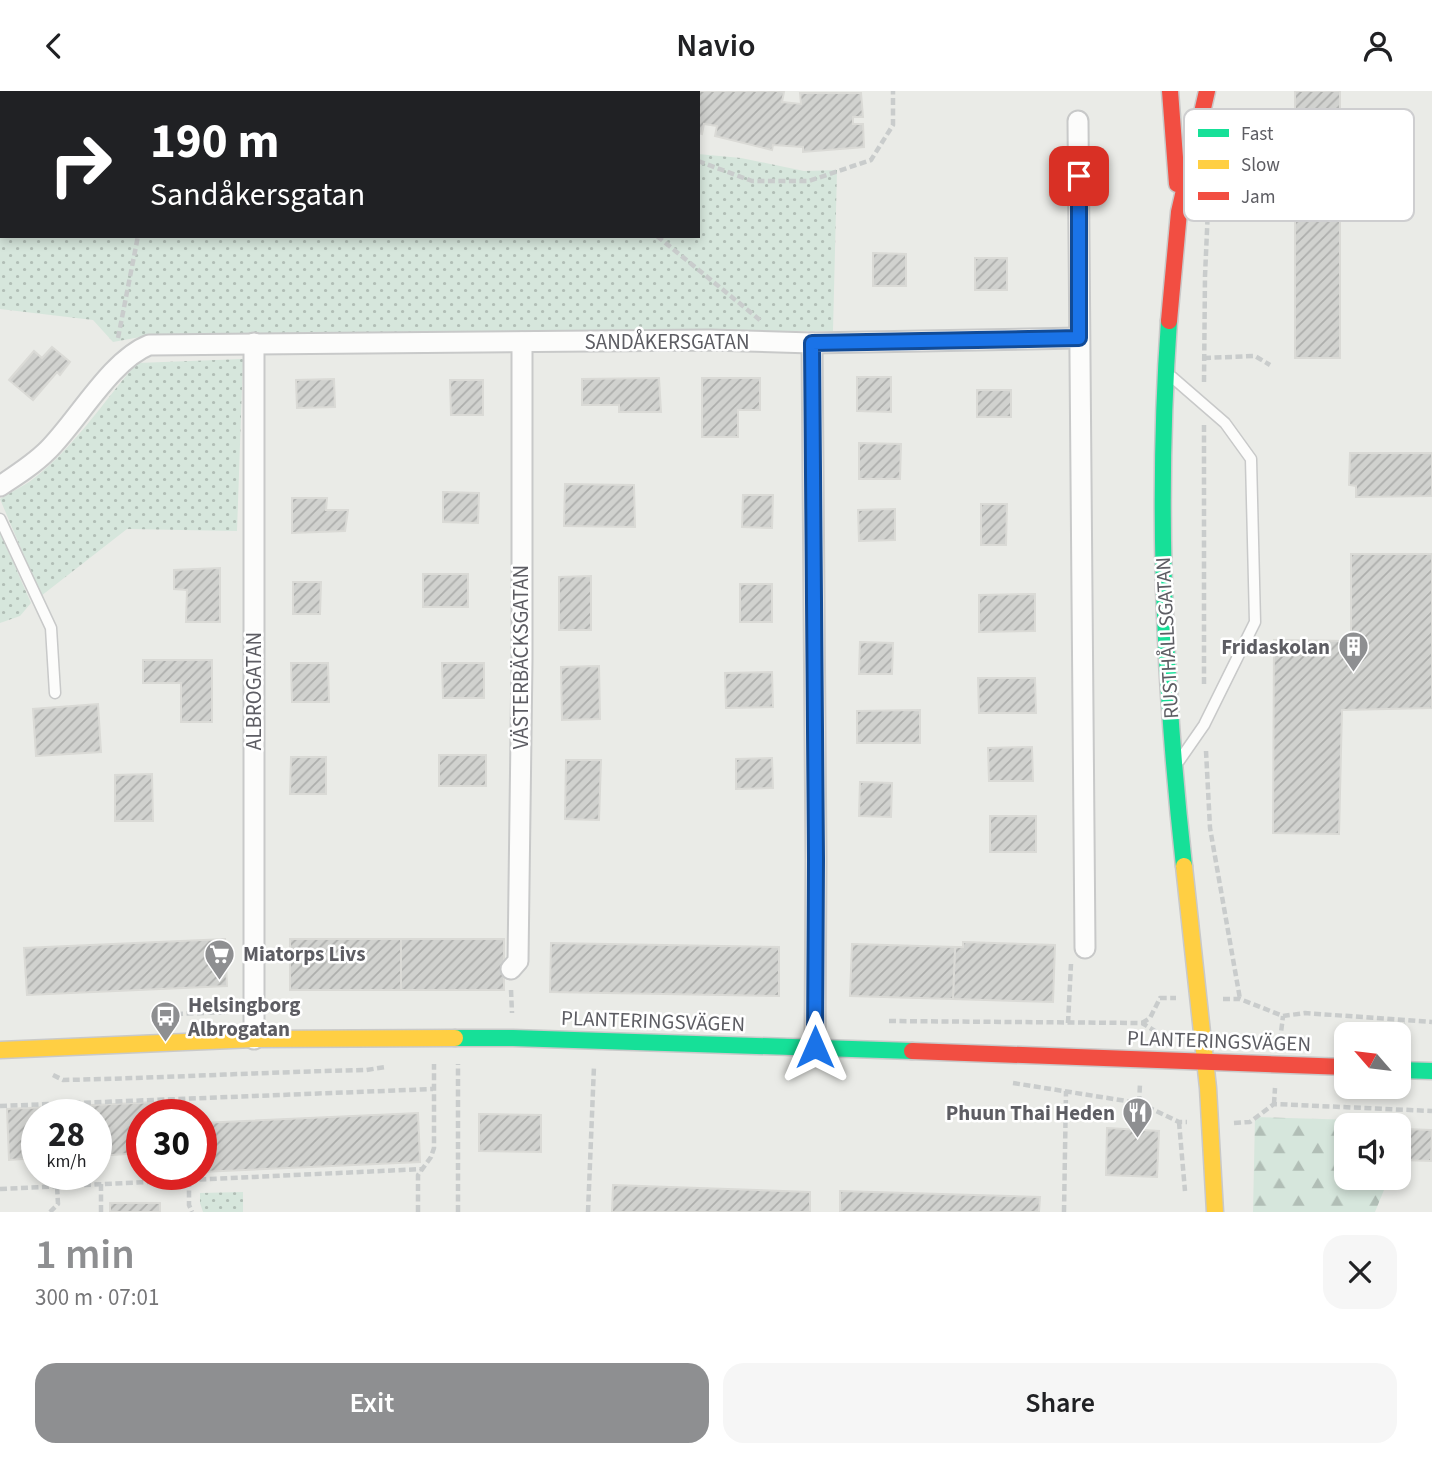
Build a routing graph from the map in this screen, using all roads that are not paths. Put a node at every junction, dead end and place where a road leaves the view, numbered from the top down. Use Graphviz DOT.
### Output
graph roads {
  1 [pos="1171,91"];
  2 [pos="1207,91"];
  3 [pos="1203,109"];
  4 [pos="1078,121"];
  5 [pos="1184,193"];
  6 [pos="1179,215"];
  7 [pos="1079,338"];
  8 [pos="522,342"];
  9 [pos="254,343"];
  10 [pos="812,343"];
  11 [pos="1165,371"];
  12 [pos="0,486"];
  13 [pos="0,519"];
  14 [pos="55,693"];
  15 [pos="1175,767"];
  16 [pos="1085,948"];
  17 [pos="511,969"];
  18 [pos="254,1039"];
  19 [pos="815,1047"];
  20 [pos="0,1051"];
  21 [pos="1205,1061"];
  22 [pos="1334,1066"];
  23 [pos="1411,1070"];
  24 [pos="1432,1071"];
  25 [pos="1215,1212"];
  1 -- 6 [label="street, RUSTHÅLLSGATAN"];
  2 -- 3 [label="street, RUSTHÅLLSGATAN"];
  4 -- 7 [label="street"];
  5 -- 6 [label="street, RUSTHÅLLSGATAN"];
  6 -- 11 [label="street, RUSTHÅLLSGATAN"];
  7 -- 10 [label="street, SANDÅKERSGATAN"];
  7 -- 16 [label="street"];
  8 -- 9 [label="street, SANDÅKERSGATAN"];
  8 -- 10 [label="street, SANDÅKERSGATAN"];
  8 -- 17 [label="street, VÄSTERBÄCKSGATAN"];
  9 -- 12 [label="street, SANDÅKERSGATAN"];
  9 -- 18 [label="street, ALBROGATAN"];
  10 -- 19 [label="street"];
  11 -- 15 [label="street, RUSTHÅLLSGATAN"];
  11 -- 15 [label="lane"];
  13 -- 14 [label="lane"];
  15 -- 21 [label="street, RUSTHÅLLSGATAN"];
  18 -- 19 [label="street, PLANTERINGSVÄGEN"];
  18 -- 20 [label="street, PLANTERINGSVÄGEN"];
  19 -- 21 [label="street, PLANTERINGSVÄGEN"];
  21 -- 22 [label="street, PLANTERINGSVÄGEN"];
  21 -- 25 [label="street, RUSTHÅLLSGATAN"];
  23 -- 24 [label="street"];
}
